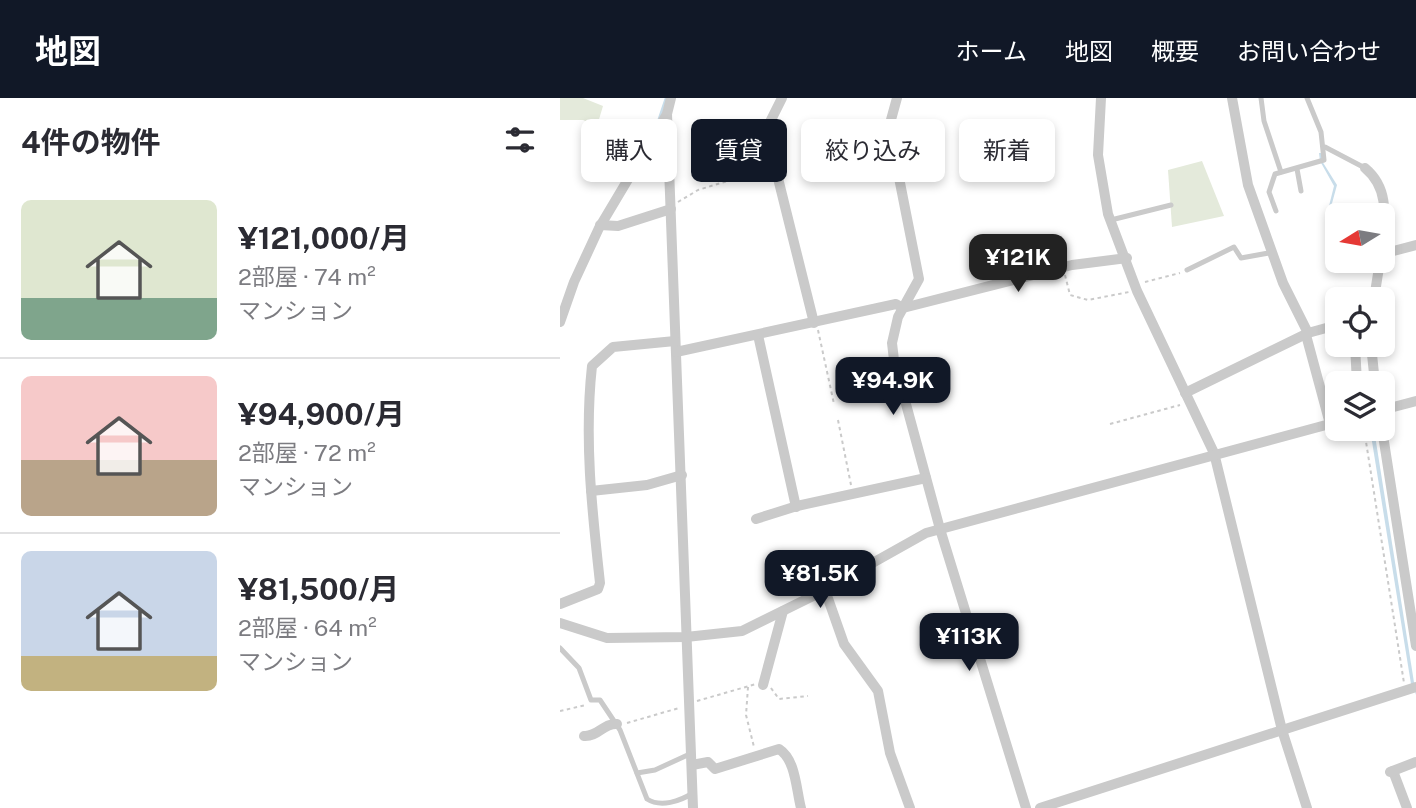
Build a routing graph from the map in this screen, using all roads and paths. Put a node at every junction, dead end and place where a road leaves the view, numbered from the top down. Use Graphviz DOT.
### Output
graph roads {
  1 [pos="671,98"];
  2 [pos="782,98"];
  3 [pos="897,98"];
  4 [pos="1101,98"];
  5 [pos="1232,98"];
  6 [pos="1261,98"];
  7 [pos="1307,98"];
  8 [pos="667,114"];
  9 [pos="770,119"];
  10 [pos="1325,147"];
  11 [pos="1365,168"];
  12 [pos="1297,169"];
  13 [pos="1281,172"];
  14 [pos="725,182"];
  15 [pos="779,182"];
  16 [pos="1301,191"];
  17 [pos="1382,203"];
  18 [pos="1171,205"];
  19 [pos="670,207"];
  20 [pos="1276,211"];
  21 [pos="1111,220"];
  22 [pos="600,225"];
  23 [pos="1416,245"];
  24 [pos="1274,251"];
  25 [pos="1395,251"];
  26 [pos="1127,258"];
  27 [pos="1064,267"];
  28 [pos="1187,270"];
  29 [pos="1136,288"];
  30 [pos="903,308"];
  31 [pos="560,322"];
  32 [pos="815,323"];
  33 [pos="1325,329"];
  34 [pos="1307,334"];
  35 [pos="758,335"];
  36 [pos="676,347"];
  37 [pos="1325,396"];
  38 [pos="1188,398"];
  39 [pos="1416,401"];
  40 [pos="834,404"];
  41 [pos="1395,407"];
  42 [pos="838,420"];
  43 [pos="1110,424"];
  44 [pos="1325,425"];
  45 [pos="1366,441"];
  46 [pos="1384,441"];
  47 [pos="1214,453"];
  48 [pos="681,475"];
  49 [pos="926,478"];
  50 [pos="591,491"];
  51 [pos="853,494"];
  52 [pos="796,507"];
  53 [pos="756,519"];
  54 [pos="940,529"];
  55 [pos="825,590"];
  56 [pos="560,604"];
  57 [pos="783,611"];
  58 [pos="560,623"];
  59 [pos="687,637"];
  60 [pos="1416,646"];
  61 [pos="560,648"];
  62 [pos="748,685"];
  63 [pos="763,685"];
  64 [pos="1411,689"];
  65 [pos="808,696"];
  66 [pos="591,700"];
  67 [pos="690,703"];
  68 [pos="560,711"];
  69 [pos="617,724"];
  70 [pos="1282,730"];
  71 [pos="584,736"];
  72 [pos="692,753"];
  73 [pos="757,754"];
  74 [pos="1416,762"];
  75 [pos="692,765"];
  76 [pos="637,773"];
  77 [pos="693,793"];
  78 [pos="1072,797"];
  79 [pos="694,808"];
  80 [pos="801,808"];
  81 [pos="910,808"];
  82 [pos="1026,808"];
  83 [pos="1040,808"];
  84 [pos="1075,808"];
  85 [pos="1307,808"];
  86 [pos="1407,808"];
  1 -- 8 [label="street"];
  2 -- 9 [label="street"];
  3 -- 30 [label="street"];
  4 -- 21 [label="street"];
  5 -- 24 [label="street"];
  6 -- 13 [label="lane"];
  7 -- 10 [label="lane"];
  8 -- 19 [label="street"];
  8 -- 22 [label="street"];
  10 -- 11 [label="lane"];
  10 -- 12 [label="lane"];
  11 -- 17 [label="street"];
  12 -- 13 [label="lane"];
  12 -- 16 [label="lane"];
  13 -- 20 [label="lane"];
  14 -- 19 [label="path"];
  15 -- 32 [label="street"];
  18 -- 21 [label="lane"];
  19 -- 22 [label="street"];
  19 -- 36 [label="street"];
  21 -- 26 [label="street"];
  22 -- 31 [label="street"];
  23 -- 25 [label="street"];
  24 -- 28 [label="lane"];
  24 -- 34 [label="street"];
  26 -- 27 [label="street"];
  26 -- 29 [label="street"];
  27 -- 29 [label="path"];
  27 -- 30 [label="street"];
  28 -- 29 [label="path"];
  29 -- 38 [label="street"];
  30 -- 32 [label="street"];
  30 -- 49 [label="street"];
  32 -- 35 [label="street"];
  32 -- 40 [label="path"];
  33 -- 34 [label="street"];
  34 -- 37 [label="street"];
  34 -- 38 [label="street"];
  35 -- 36 [label="street"];
  35 -- 52 [label="street"];
  36 -- 48 [label="street"];
  36 -- 50 [label="street"];
  38 -- 43 [label="path"];
  38 -- 47 [label="street"];
  39 -- 41 [label="street"];
  42 -- 51 [label="path"];
  44 -- 47 [label="street"];
  45 -- 64 [label="path"];
  46 -- 60 [label="street"];
  47 -- 54 [label="street"];
  47 -- 70 [label="street"];
  48 -- 50 [label="street"];
  48 -- 59 [label="street"];
  49 -- 51 [label="street"];
  49 -- 54 [label="street"];
  50 -- 56 [label="street"];
  51 -- 52 [label="street"];
  52 -- 53 [label="street"];
  54 -- 55 [label="street"];
  54 -- 82 [label="street"];
  55 -- 57 [label="street"];
  55 -- 81 [label="street"];
  57 -- 59 [label="street"];
  57 -- 63 [label="street"];
  58 -- 59 [label="street"];
  59 -- 67 [label="street"];
  61 -- 66 [label="lane"];
  62 -- 63 [label="path"];
  62 -- 67 [label="path"];
  62 -- 73 [label="path"];
  63 -- 65 [label="path"];
  64 -- 70 [label="street"];
  66 -- 68 [label="path"];
  66 -- 69 [label="lane"];
  67 -- 69 [label="path"];
  67 -- 72 [label="street"];
  69 -- 71 [label="street"];
  69 -- 76 [label="lane"];
  70 -- 78 [label="street"];
  70 -- 85 [label="street"];
  72 -- 75 [label="street"];
  72 -- 76 [label="lane"];
  73 -- 75 [label="street"];
  73 -- 80 [label="street"];
  74 -- 86 [label="street"];
  75 -- 77 [label="street"];
  76 -- 77 [label="lane"];
  77 -- 79 [label="street"];
  78 -- 83 [label="street"];
  78 -- 84 [label="street"];
}
